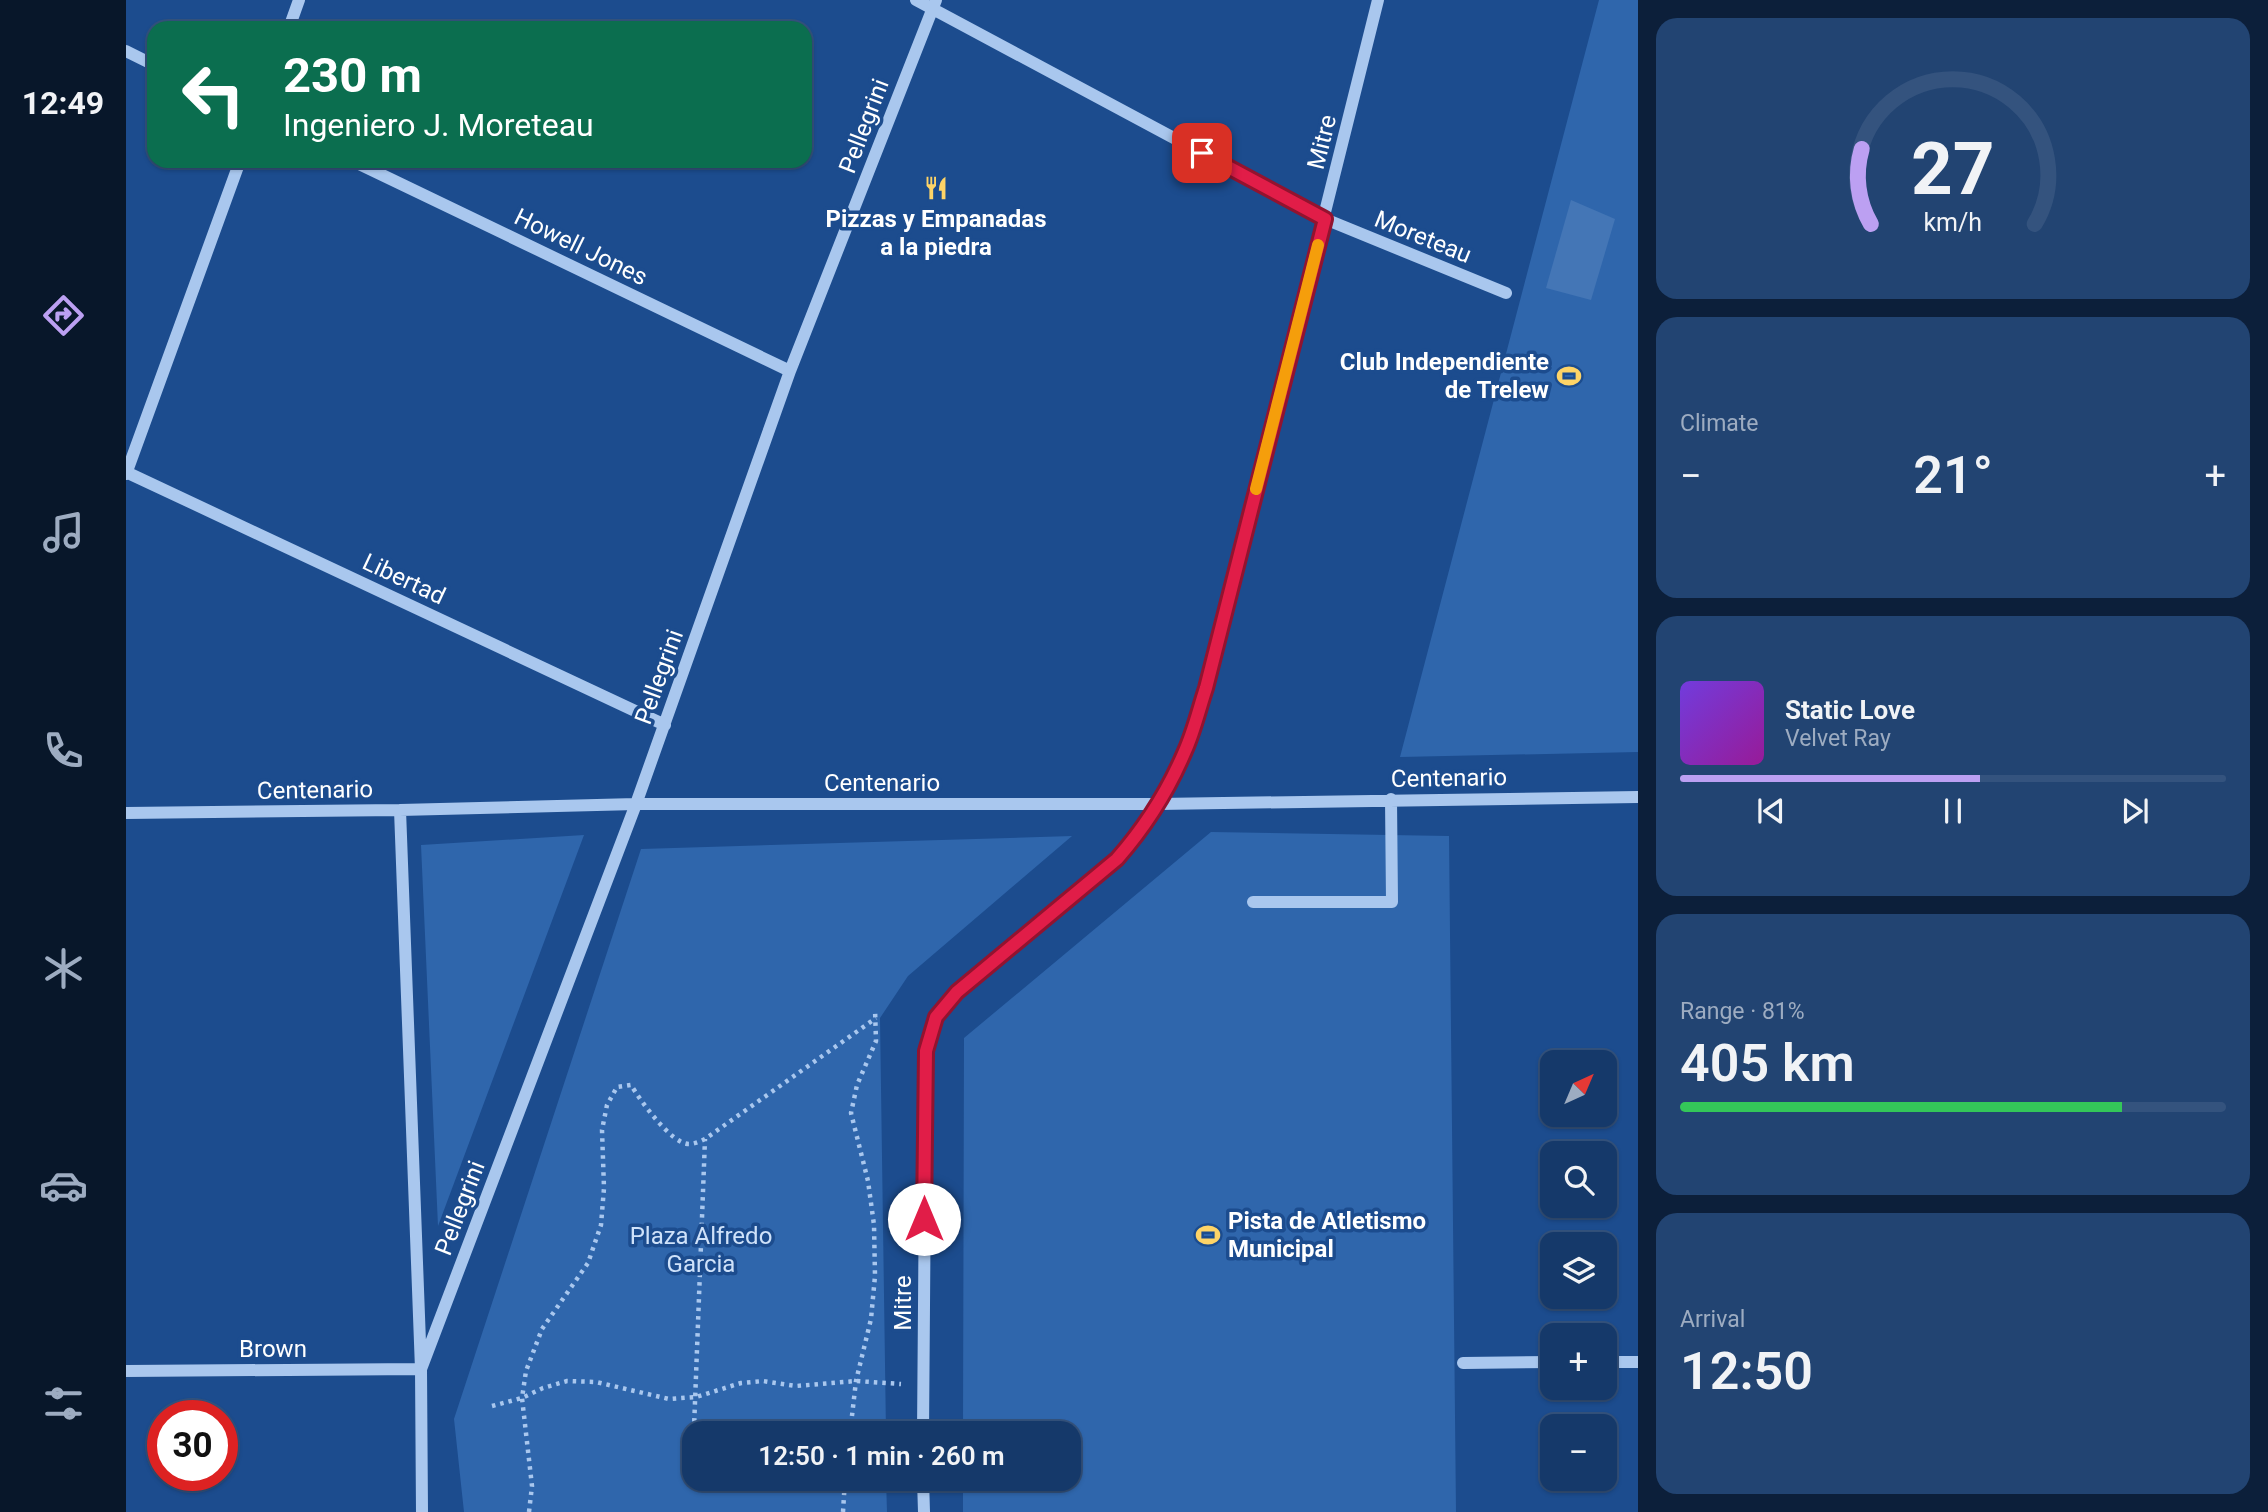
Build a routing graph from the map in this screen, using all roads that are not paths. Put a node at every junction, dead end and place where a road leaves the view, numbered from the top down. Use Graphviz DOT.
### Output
graph roads {
  1 [pos="299,0"];
  2 [pos="916,0"];
  3 [pos="1378,0"];
  4 [pos="934,4"];
  5 [pos="292,21"];
  6 [pos="126,51"];
  7 [pos="147,62"];
  8 [pos="237,168"];
  9 [pos="368,168"];
  10 [pos="1325,219"];
  11 [pos="1506,293"];
  12 [pos="790,371"];
  13 [pos="126,473"];
  14 [pos="665,725"];
  15 [pos="1638,797"];
  16 [pos="1391,799"];
  17 [pos="636,804"];
  18 [pos="1158,804"];
  19 [pos="400,810"];
  20 [pos="126,813"];
  21 [pos="1253,902"];
  22 [pos="1540,1362"];
  23 [pos="1617,1362"];
  24 [pos="1638,1362"];
  25 [pos="1463,1363"];
  26 [pos="421,1368"];
  27 [pos="126,1371"];
  28 [pos="923,1421"];
  29 [pos="923,1491"];
  30 [pos="422,1512"];
  31 [pos="923,1512"];
  1 -- 5 [label="street"];
  2 -- 4 [label="street, Moreteau"];
  3 -- 10 [label="street, Mitre"];
  4 -- 10 [label="street, Moreteau"];
  4 -- 12 [label="street, Pellegrini"];
  6 -- 7 [label="street"];
  8 -- 13 [label="street"];
  9 -- 12 [label="street, Howell Jones"];
  10 -- 11 [label="street, Moreteau"];
  10 -- 18 [label="street, Mitre"];
  12 -- 14 [label="street, Pellegrini"];
  13 -- 14 [label="street, Libertad"];
  14 -- 17 [label="street, Pellegrini"];
  15 -- 16 [label="street, Centenario"];
  16 -- 18 [label="street, Centenario"];
  16 -- 21 [label="street"];
  17 -- 18 [label="street, Centenario"];
  17 -- 19 [label="street, Centenario"];
  17 -- 26 [label="street, Pellegrini"];
  18 -- 28 [label="street, Mitre"];
  19 -- 20 [label="street, Centenario"];
  19 -- 26 [label="street, Pellegrini"];
  22 -- 25 [label="street"];
  23 -- 24 [label="street"];
  26 -- 27 [label="street, Brown"];
  26 -- 30 [label="street, Pellegrini"];
  29 -- 31 [label="street"];
}
